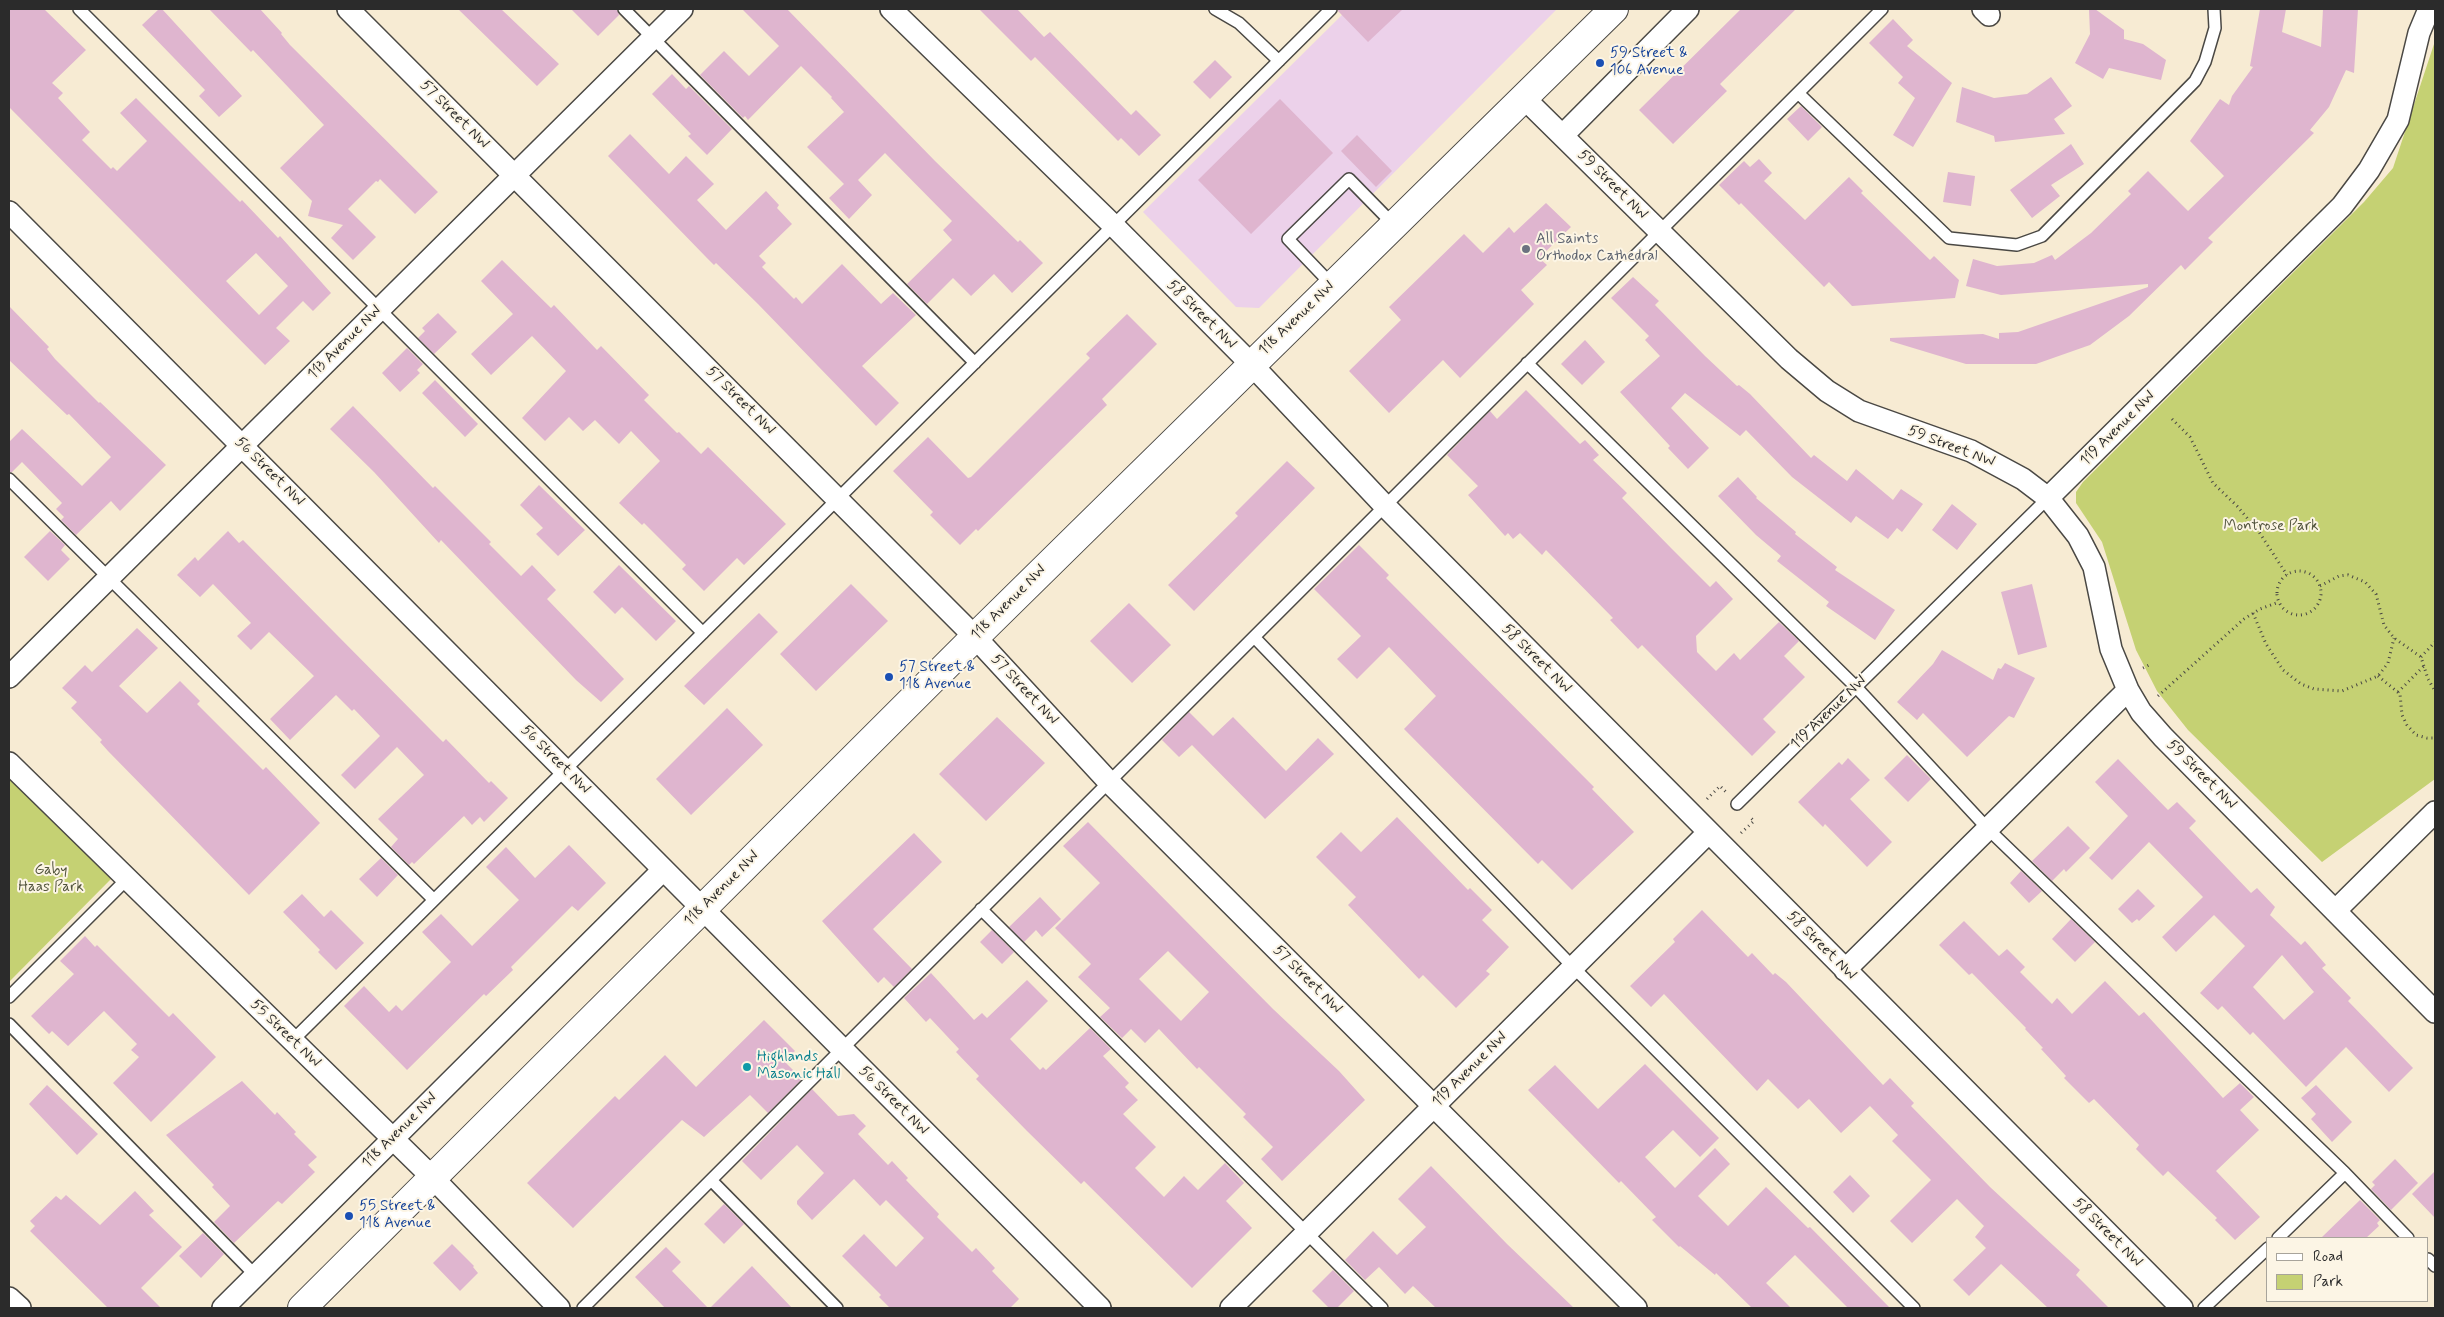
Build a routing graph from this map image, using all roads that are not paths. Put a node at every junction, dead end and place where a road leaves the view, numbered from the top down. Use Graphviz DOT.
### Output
graph roads {
  1 [pos="79,9"];
  2 [pos="348,9"];
  3 [pos="624,9"];
  4 [pos="682,9"];
  5 [pos="891,9"];
  6 [pos="1215,9"];
  7 [pos="1331,9"];
  8 [pos="1614,9"];
  9 [pos="1688,9"];
  10 [pos="1882,9"];
  11 [pos="2214,9"];
  12 [pos="2429,9"];
  13 [pos="653,38"];
  14 [pos="1279,61"];
  15 [pos="1798,93"];
  16 [pos="1524,98"];
  17 [pos="1563,135"];
  18 [pos="515,175"];
  19 [pos="9,212"];
  20 [pos="1113,225"];
  21 [pos="1394,225"];
  22 [pos="1659,232"];
  23 [pos="1332,286"];
  24 [pos="380,309"];
  25 [pos="975,363"];
  26 [pos="1527,363"];
  27 [pos="1250,364"];
  28 [pos="242,445"];
  29 [pos="9,479"];
  30 [pos="2048,498"];
  31 [pos="838,499"];
  32 [pos="1385,506"];
  33 [pos="108,578"];
  34 [pos="703,633"];
  35 [pos="1254,636"];
  36 [pos="975,637"];
  37 [pos="9,677"];
  38 [pos="1856,687"];
  39 [pos="2128,690"];
  40 [pos="9,763"];
  41 [pos="565,770"];
  42 [pos="1109,782"];
  43 [pos="1737,804"];
  44 [pos="2435,812"];
  45 [pos="1988,829"];
  46 [pos="1708,833"];
  47 [pos="663,870"];
  48 [pos="127,879"];
  49 [pos="434,900"];
  50 [pos="704,908"];
  51 [pos="981,909"];
  52 [pos="2335,911"];
  53 [pos="1573,967"];
  54 [pos="1845,970"];
  55 [pos="9,997"];
  56 [pos="2435,1012"];
  57 [pos="9,1024"];
  58 [pos="292,1041"];
  59 [pos="841,1049"];
  60 [pos="1434,1106"];
  61 [pos="392,1138"];
  62 [pos="2345,1173"];
  63 [pos="432,1177"];
  64 [pos="711,1180"];
  65 [pos="1308,1233"];
  66 [pos="2279,1237"];
  67 [pos="2407,1237"];
  68 [pos="2266,1250"];
  69 [pos="256,1276"];
  70 [pos="9,1298"];
  71 [pos="20,1308"];
  72 [pos="223,1308"];
  73 [pos="302,1308"];
  74 [pos="559,1308"];
  75 [pos="583,1308"];
  76 [pos="836,1308"];
  77 [pos="1100,1308"];
  78 [pos="1231,1308"];
  79 [pos="1382,1308"];
  80 [pos="1636,1308"];
  81 [pos="1914,1308"];
  82 [pos="2182,1308"];
  83 [pos="2204,1308"];
  1 -- 24 [label="lane"];
  2 -- 18 [label="street, 57 Street NW"];
  3 -- 13 [label="lane"];
  4 -- 13 [label="street, 113 Avenue NW"];
  5 -- 20 [label="street, 58 Street NW"];
  6 -- 14 [label="lane"];
  7 -- 14 [label="lane"];
  8 -- 16 [label="main road, 118 Avenue NW"];
  9 -- 17 [label="street"];
  10 -- 15 [label="lane"];
  11 -- 15 [label="lane"];
  12 -- 30 [label="street, 119 Avenue NW"];
  13 -- 18 [label="street, 113 Avenue NW"];
  13 -- 25 [label="lane"];
  14 -- 20 [label="lane"];
  15 -- 22 [label="lane"];
  16 -- 17 [label="street, 59 Street NW"];
  16 -- 21 [label="main road, 118 Avenue NW"];
  17 -- 22 [label="street, 59 Street NW"];
  18 -- 24 [label="street, 113 Avenue NW"];
  18 -- 31 [label="street, 57 Street NW"];
  19 -- 28 [label="street, 56 Street NW"];
  20 -- 25 [label="lane"];
  20 -- 27 [label="street, 58 Street NW"];
  21 -- 23 [label="main road, 118 Avenue NW"];
  21 -- 23 [label="lane"];
  22 -- 26 [label="lane"];
  22 -- 30 [label="street, 59 Street NW"];
  23 -- 27 [label="main road, 118 Avenue NW"];
  24 -- 28 [label="street, 113 Avenue NW"];
  24 -- 34 [label="lane"];
  25 -- 31 [label="lane"];
  26 -- 32 [label="lane"];
  26 -- 38 [label="lane"];
  27 -- 32 [label="street, 58 Street NW"];
  27 -- 36 [label="main road, 118 Avenue NW"];
  28 -- 33 [label="street, 113 Avenue NW"];
  28 -- 41 [label="street, 56 Street NW"];
  29 -- 33 [label="lane"];
  30 -- 38 [label="lane, 119 Avenue NW"];
  30 -- 39 [label="street, 59 Street NW"];
  31 -- 34 [label="lane"];
  31 -- 36 [label="street, 57 Street NW"];
  32 -- 35 [label="lane"];
  32 -- 46 [label="street, 58 Street NW"];
  33 -- 37 [label="street, 113 Avenue NW"];
  33 -- 49 [label="lane"];
  34 -- 41 [label="lane"];
  35 -- 42 [label="lane"];
  35 -- 53 [label="lane"];
  36 -- 42 [label="street, 57 Street NW"];
  36 -- 50 [label="main road, 118 Avenue NW"];
  38 -- 43 [label="lane, 119 Avenue NW"];
  38 -- 45 [label="lane"];
  39 -- 45 [label="street"];
  39 -- 52 [label="street, 59 Street NW"];
  40 -- 48 [label="street, 55 Street NW"];
  41 -- 47 [label="street, 56 Street NW"];
  41 -- 49 [label="lane"];
  42 -- 51 [label="lane"];
  42 -- 60 [label="street, 57 Street NW"];
  44 -- 52 [label="street"];
  45 -- 54 [label="street"];
  45 -- 62 [label="lane"];
  46 -- 53 [label="street, 119 Avenue NW"];
  46 -- 54 [label="street, 58 Street NW"];
  47 -- 50 [label="street, 56 Street NW"];
  47 -- 61 [label="street, 118 Avenue NW"];
  48 -- 55 [label="lane"];
  48 -- 58 [label="street, 55 Street NW"];
  49 -- 58 [label="lane"];
  50 -- 59 [label="street, 56 Street NW"];
  50 -- 63 [label="main road, 118 Avenue NW"];
  51 -- 59 [label="lane"];
  51 -- 65 [label="lane"];
  52 -- 56 [label="street, 59 Street NW"];
  53 -- 60 [label="street, 119 Avenue NW"];
  53 -- 81 [label="lane"];
  54 -- 82 [label="street, 58 Street NW"];
  57 -- 69 [label="lane"];
  58 -- 61 [label="street, 55 Street NW"];
  59 -- 64 [label="lane"];
  59 -- 77 [label="street, 56 Street NW"];
  60 -- 65 [label="street, 119 Avenue NW"];
  60 -- 80 [label="street, 57 Street NW"];
  61 -- 63 [label="street, 55 Street NW"];
  61 -- 69 [label="street, 118 Avenue NW"];
  62 -- 66 [label="lane"];
  62 -- 67 [label="lane"];
  63 -- 73 [label="main road, 118 Avenue NW"];
  63 -- 74 [label="street, 55 Street NW"];
  64 -- 75 [label="lane"];
  64 -- 76 [label="lane"];
  65 -- 78 [label="street, 119 Avenue NW"];
  65 -- 79 [label="lane"];
  68 -- 83 [label="lane"];
  69 -- 72 [label="street, 118 Avenue NW"];
  70 -- 71 [label="street"];
}
